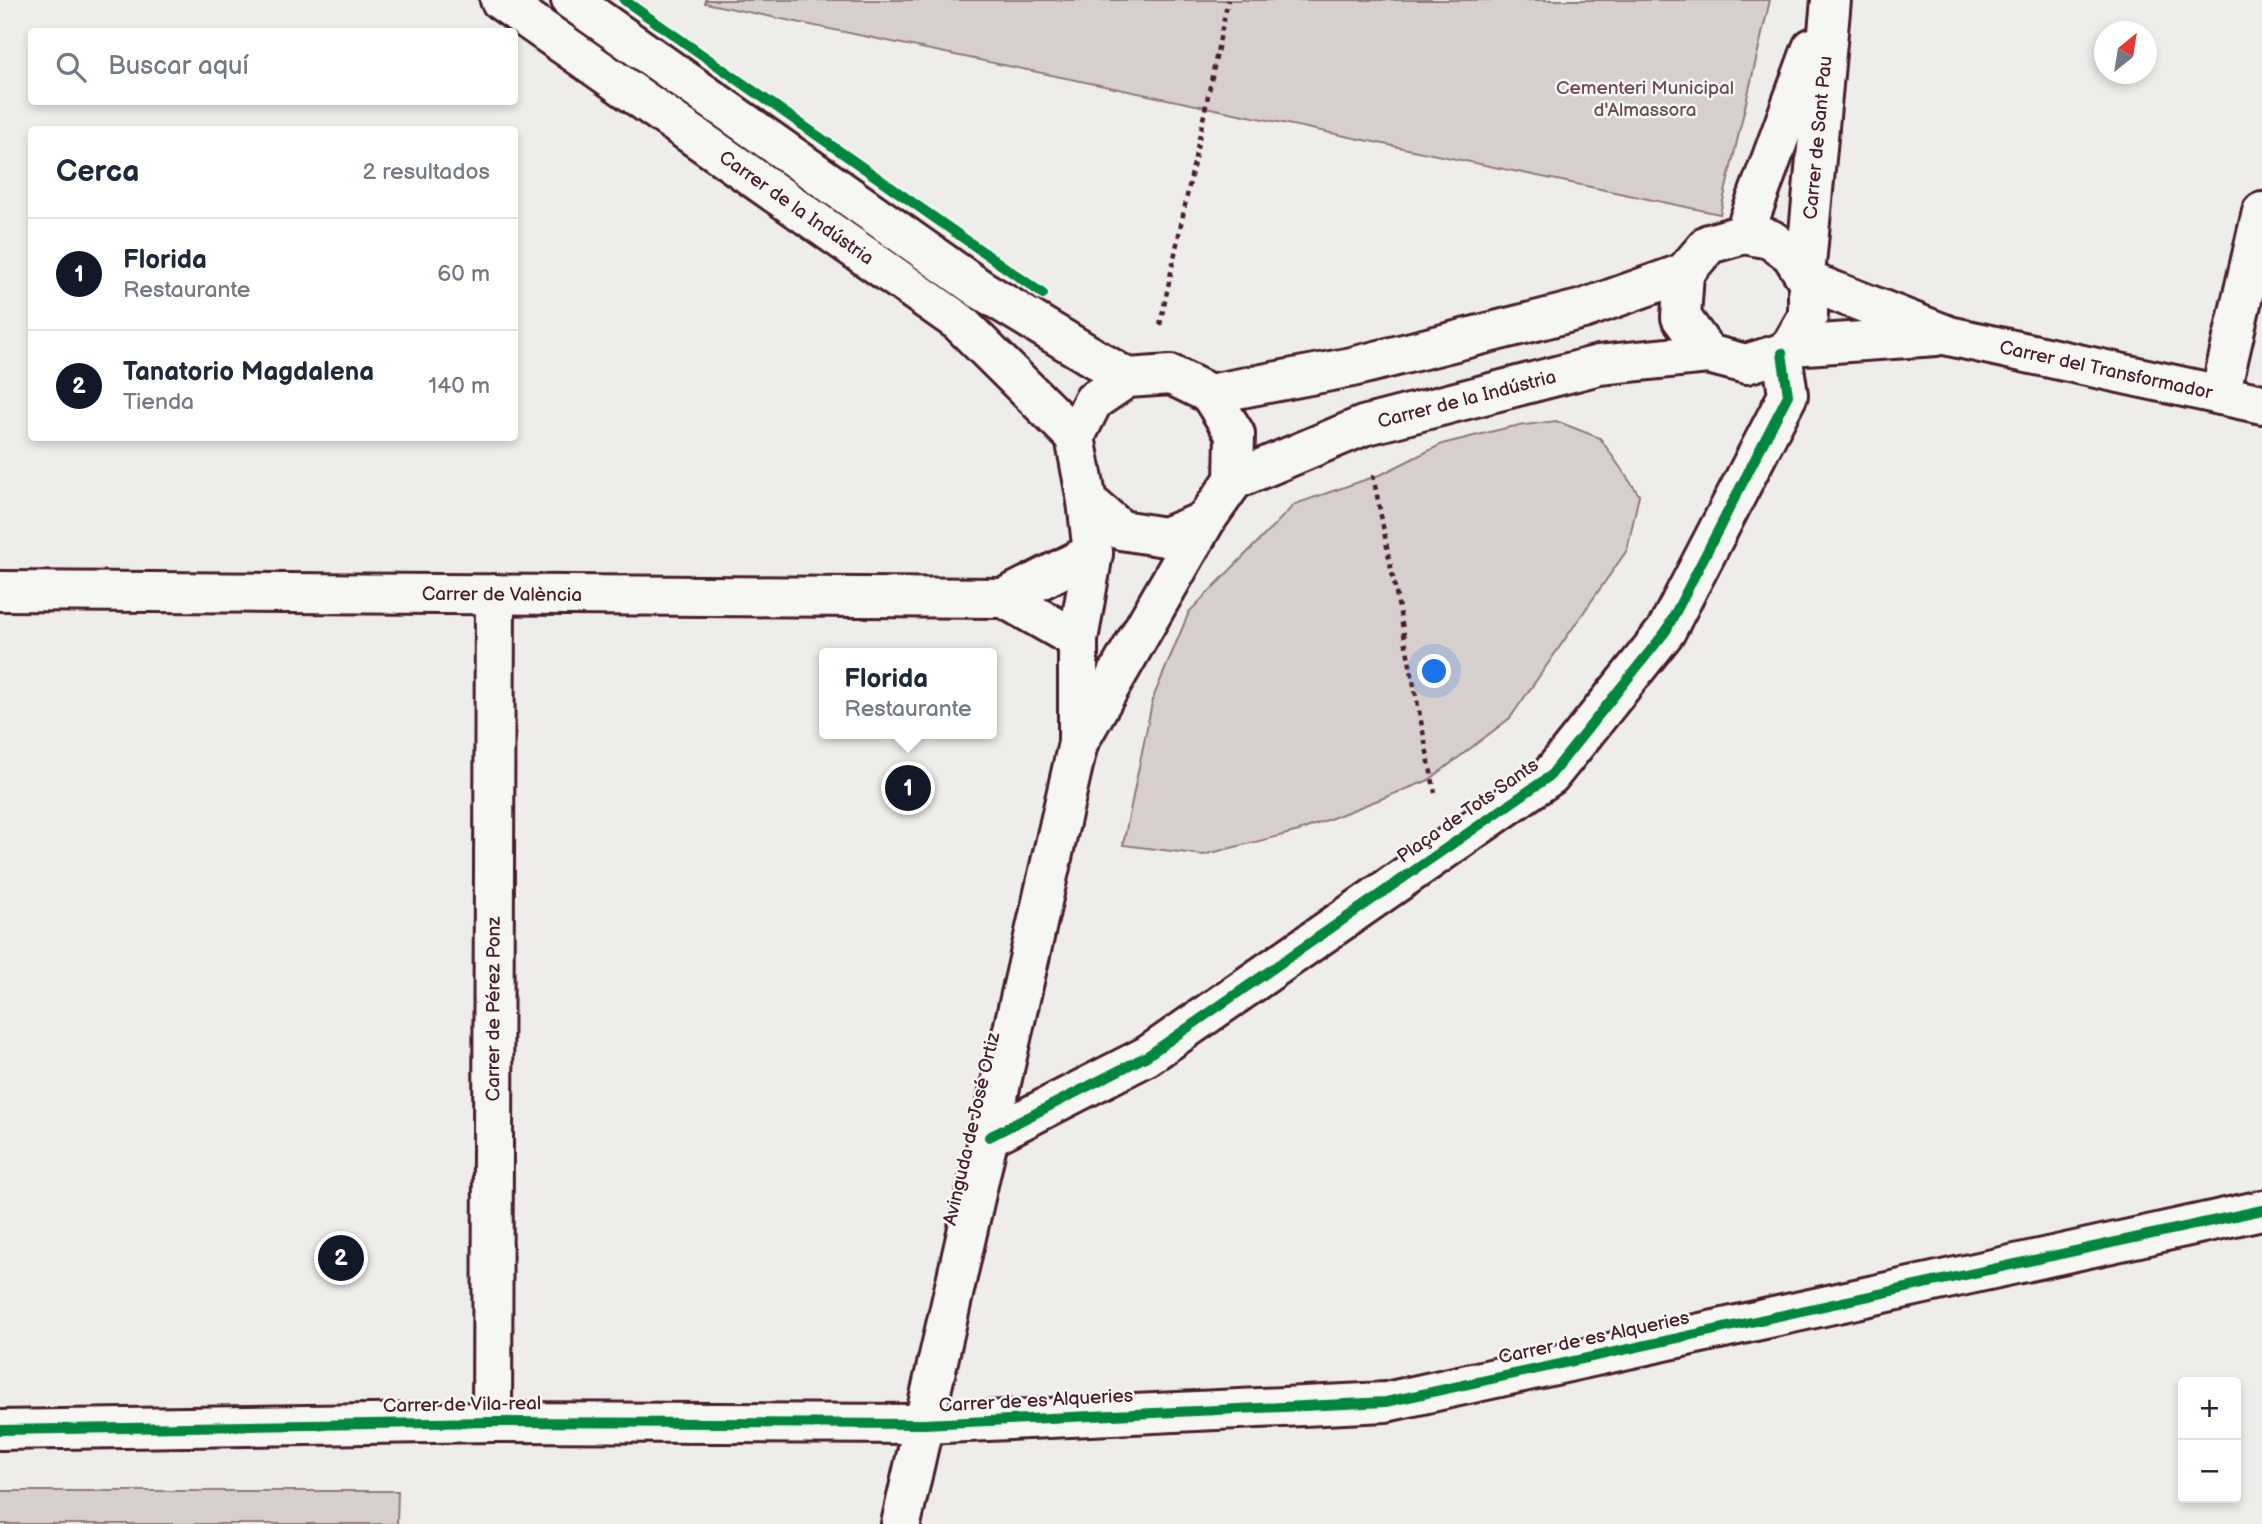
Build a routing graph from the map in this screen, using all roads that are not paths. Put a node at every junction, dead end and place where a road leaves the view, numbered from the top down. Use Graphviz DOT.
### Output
graph roads {
  1 [pos="499,0"];
  2 [pos="571,0"];
  3 [pos="1830,0"];
  4 [pos="2262,212"];
  5 [pos="1744,234"];
  6 [pos="1684,273"];
  7 [pos="1807,278"];
  8 [pos="1949,336"];
  9 [pos="1787,349"];
  10 [pos="1708,354"];
  11 [pos="1127,379"];
  12 [pos="1210,394"];
  13 [pos="2220,395"];
  14 [pos="2262,404"];
  15 [pos="1075,437"];
  16 [pos="1234,480"];
  17 [pos="1087,501"];
  18 [pos="1205,521"];
  19 [pos="1093,553"];
  20 [pos="0,592"];
  21 [pos="495,594"];
  22 [pos="1004,598"];
  23 [pos="1078,640"];
  24 [pos="1078,743"];
  25 [pos="989,1137"];
  26 [pos="2262,1210"];
  27 [pos="492,1422"];
  28 [pos="924,1424"];
  29 [pos="0,1430"];
  30 [pos="901,1524"];
  1 -- 15 [label="street, Carrer de la Indústria"];
  2 -- 11 [label="street, Carrer de la Indústria"];
  3 -- 5 [label="street, Carrer de Sant Pau"];
  3 -- 7 [label="street, Carrer de Sant Pau"];
  4 -- 13 [label="street"];
  5 -- 6 [label="street"];
  5 -- 7 [label="street"];
  6 -- 10 [label="street"];
  6 -- 12 [label="street"];
  7 -- 8 [label="street, Carrer del Transformador"];
  7 -- 9 [label="street"];
  8 -- 9 [label="street, Carrer del Transformador"];
  8 -- 13 [label="street, Carrer del Transformador"];
  9 -- 10 [label="street"];
  9 -- 25 [label="street, Plaça de Tots Sants"];
  10 -- 16 [label="street, Carrer de la Indústria"];
  11 -- 12 [label="street"];
  11 -- 15 [label="street"];
  12 -- 16 [label="street"];
  13 -- 14 [label="street, Carrer del Transformador"];
  15 -- 17 [label="street"];
  16 -- 18 [label="street"];
  17 -- 18 [label="street"];
  17 -- 19 [label="street, Avinguda de José Ortiz"];
  18 -- 24 [label="street, Avinguda de José Ortiz"];
  19 -- 22 [label="street, Carrer de València"];
  19 -- 23 [label="street, Avinguda de José Ortiz"];
  20 -- 21 [label="street, Carrer de València"];
  21 -- 22 [label="street, Carrer de València"];
  21 -- 27 [label="street, Carrer de Pérez Ponz"];
  22 -- 23 [label="street, Carrer de València"];
  23 -- 24 [label="street, Avinguda de José Ortiz"];
  24 -- 25 [label="street, Avinguda de José Ortiz"];
  25 -- 28 [label="street, Avinguda de José Ortiz"];
  26 -- 28 [label="street, Carrer de es Alqueries"];
  27 -- 28 [label="street, Carrer de Vila-real"];
  27 -- 29 [label="street, Carrer de Vila-real"];
  28 -- 30 [label="street, Avinguda de José Ortiz"];
}
